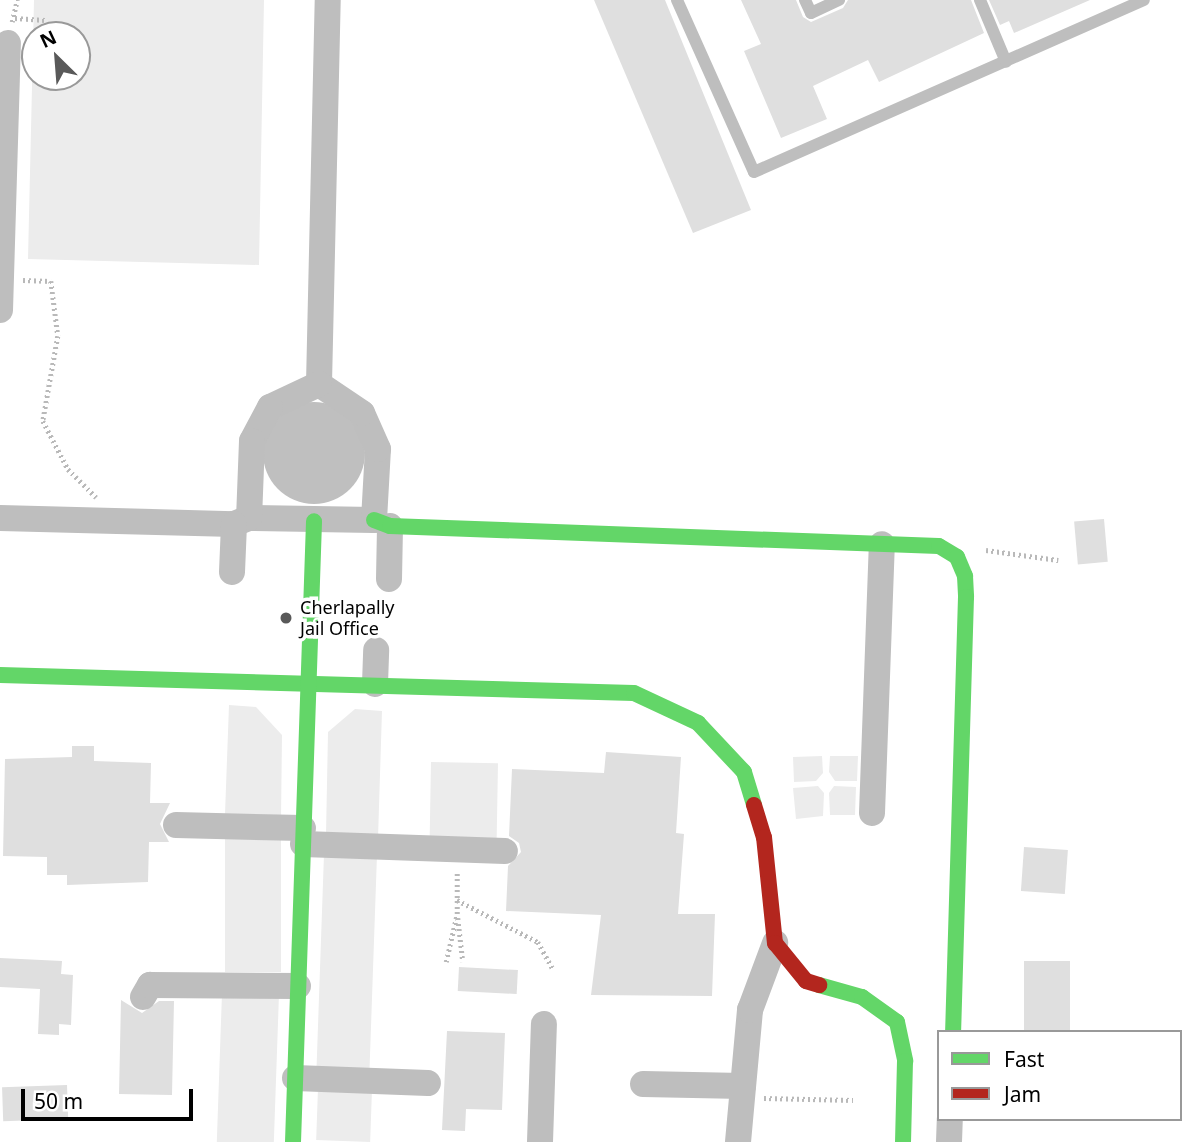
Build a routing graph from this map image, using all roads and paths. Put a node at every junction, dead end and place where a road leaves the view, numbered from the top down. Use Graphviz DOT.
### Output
graph roads {
  1 [pos="328,0"];
  2 [pos="677,0"];
  3 [pos="805,0"];
  4 [pos="839,0"];
  5 [pos="981,0"];
  6 [pos="1144,0"];
  7 [pos="45,20"];
  8 [pos="10,31"];
  9 [pos="1006,62"];
  10 [pos="1,279"];
  11 [pos="0,310"];
  12 [pos="319,384"];
  13 [pos="0,517"];
  14 [pos="120,521"];
  15 [pos="242,521"];
  16 [pos="314,521"];
  17 [pos="382,523"];
  18 [pos="882,544"];
  19 [pos="957,557"];
  20 [pos="1058,560"];
  21 [pos="232,572"];
  22 [pos="389,579"];
  23 [pos="376,650"];
  24 [pos="0,675"];
  25 [pos="311,682"];
  26 [pos="375,684"];
  27 [pos="872,813"];
  28 [pos="176,825"];
  29 [pos="303,836"];
  30 [pos="458,850"];
  31 [pos="505,851"];
  32 [pos="457,900"];
  33 [pos="457,914"];
  34 [pos="775,943"];
  35 [pos="446,962"];
  36 [pos="463,962"];
  37 [pos="553,969"];
  38 [pos="298,986"];
  39 [pos="143,997"];
  40 [pos="544,1024"];
  41 [pos="953,1030"];
  42 [pos="295,1078"];
  43 [pos="428,1083"];
  44 [pos="643,1084"];
  45 [pos="743,1092"];
  46 [pos="853,1100"];
  47 [pos="950,1121"];
  48 [pos="293,1142"];
  49 [pos="540,1142"];
  50 [pos="738,1142"];
  51 [pos="903,1142"];
  52 [pos="949,1142"];
  1 -- 12 [label="street"];
  2 -- 9 [label="lane"];
  3 -- 4 [label="lane"];
  5 -- 9 [label="lane"];
  6 -- 9 [label="lane"];
  7 -- 8 [label="path"];
  8 -- 10 [label="street"];
  10 -- 11 [label="street"];
  10 -- 14 [label="path"];
  12 -- 15 [label="street"];
  12 -- 17 [label="street"];
  13 -- 14 [label="street"];
  14 -- 15 [label="street"];
  15 -- 16 [label="street"];
  15 -- 21 [label="street"];
  16 -- 17 [label="street"];
  16 -- 25 [label="street"];
  17 -- 18 [label="street"];
  17 -- 22 [label="street"];
  18 -- 19 [label="street"];
  18 -- 27 [label="street"];
  19 -- 20 [label="path"];
  19 -- 41 [label="street"];
  23 -- 26 [label="street"];
  24 -- 25 [label="street"];
  25 -- 26 [label="street"];
  25 -- 29 [label="street"];
  26 -- 34 [label="street"];
  28 -- 29 [label="street"];
  29 -- 30 [label="street"];
  29 -- 38 [label="street"];
  30 -- 31 [label="street"];
  30 -- 32 [label="path"];
  32 -- 33 [label="path"];
  32 -- 37 [label="path"];
  33 -- 35 [label="path"];
  33 -- 36 [label="path"];
  34 -- 45 [label="street"];
  34 -- 51 [label="street"];
  38 -- 39 [label="street"];
  38 -- 42 [label="street"];
  40 -- 49 [label="street"];
  42 -- 43 [label="street"];
  42 -- 48 [label="street"];
  44 -- 45 [label="street"];
  45 -- 46 [label="path"];
  45 -- 50 [label="street"];
  47 -- 52 [label="street"];
}
